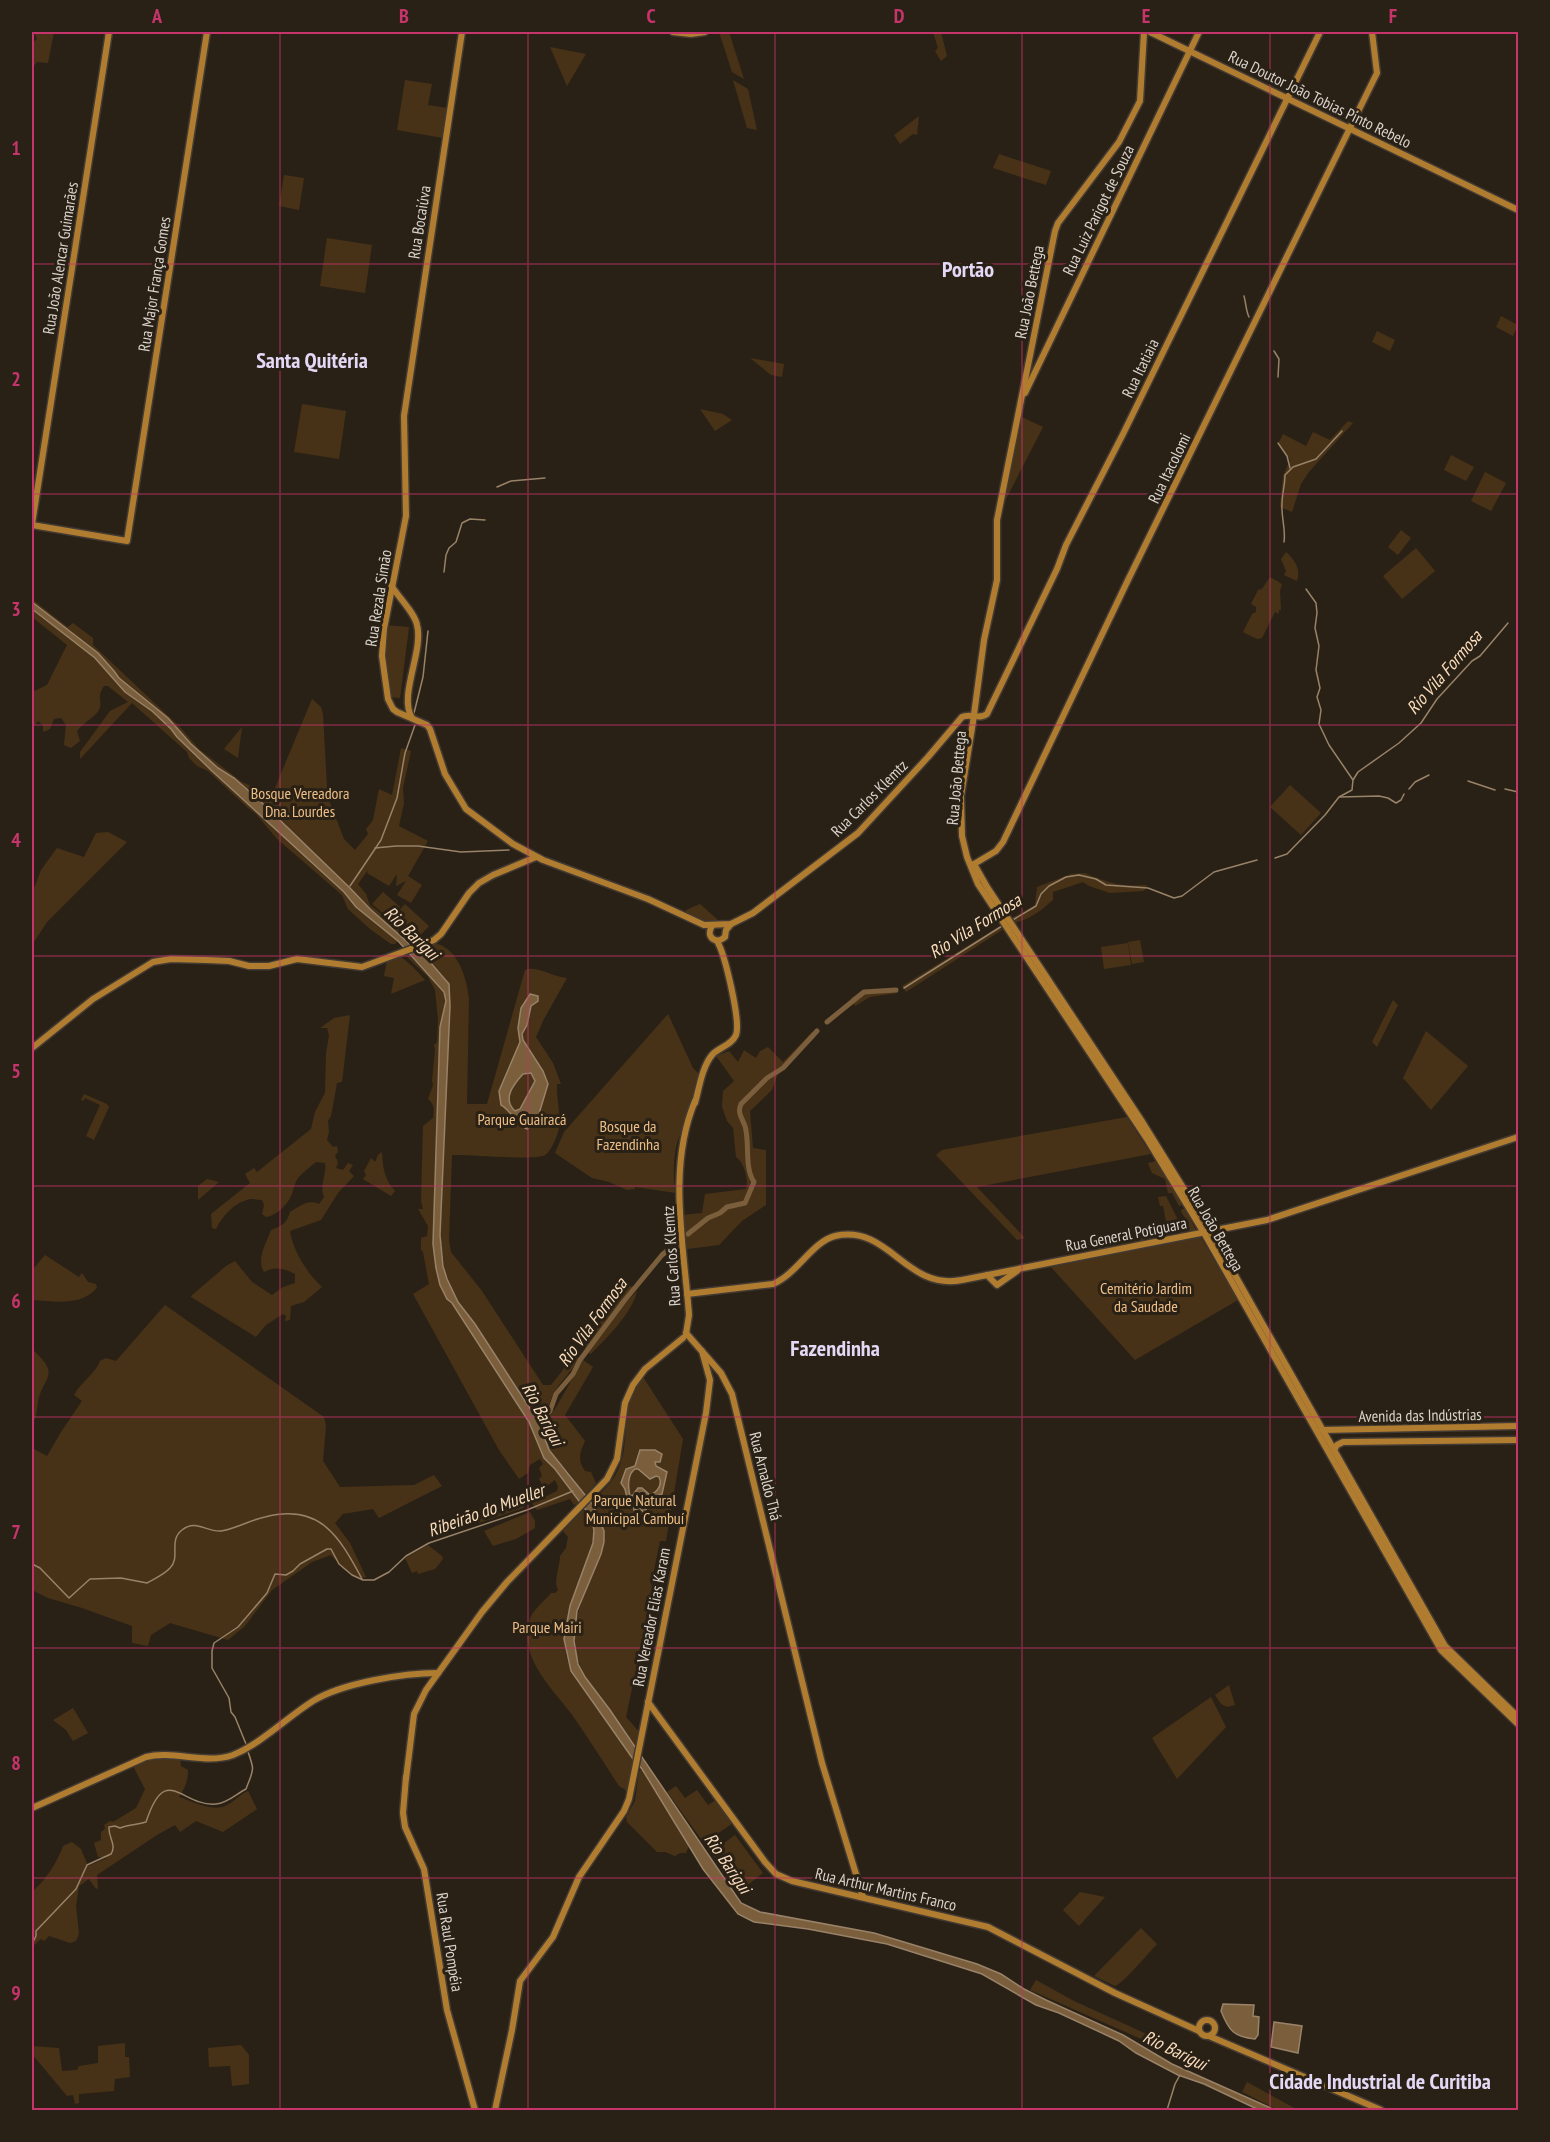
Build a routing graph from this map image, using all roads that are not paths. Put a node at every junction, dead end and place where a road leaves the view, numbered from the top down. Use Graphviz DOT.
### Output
graph roads {
  1 [pos="109,32"];
  2 [pos="207,32"];
  3 [pos="462,32"];
  4 [pos="673,32"];
  5 [pos="681,32"];
  6 [pos="703,32"];
  7 [pos="1144,32"];
  8 [pos="1150,32"];
  9 [pos="1199,32"];
  10 [pos="1320,32"];
  11 [pos="1372,32"];
  12 [pos="1190,51"];
  13 [pos="1287,98"];
  14 [pos="1350,128"];
  15 [pos="1518,210"];
  16 [pos="1028,369"];
  17 [pos="1035,372"];
  18 [pos="1021,401"];
  19 [pos="404,416"];
  20 [pos="32,524"];
  21 [pos="391,585"];
  22 [pos="389,599"];
  23 [pos="399,600"];
  24 [pos="407,706"];
  25 [pos="397,712"];
  26 [pos="412,719"];
  27 [pos="974,719"];
  28 [pos="536,857"];
  29 [pos="967,857"];
  30 [pos="974,864"];
  31 [pos="1007,923"];
  32 [pos="708,927"];
  33 [pos="724,928"];
  34 [pos="719,943"];
  35 [pos="32,1048"];
  36 [pos="1518,1137"];
  37 [pos="1207,1232"];
  38 [pos="847,1236"];
  39 [pos="828,1244"];
  40 [pos="819,1245"];
  41 [pos="807,1257"];
  42 [pos="1020,1269"];
  43 [pos="987,1275"];
  44 [pos="687,1294"];
  45 [pos="685,1336"];
  46 [pos="702,1351"];
  47 [pos="721,1373"];
  48 [pos="709,1377"];
  49 [pos="1314,1421"];
  50 [pos="1518,1426"];
  51 [pos="1384,1429"];
  52 [pos="1322,1430"];
  53 [pos="1518,1440"];
  54 [pos="1382,1442"];
  55 [pos="1334,1450"];
  56 [pos="1346,1477"];
  57 [pos="1385,1546"];
  58 [pos="438,1673"];
  59 [pos="648,1702"];
  60 [pos="657,1713"];
  61 [pos="646,1716"];
  62 [pos="1518,1717"];
  63 [pos="1518,1724"];
  64 [pos="32,1808"];
  65 [pos="862,1898"];
  66 [pos="1202,2022"];
  67 [pos="1183,2023"];
  68 [pos="1215,2027"];
  69 [pos="1199,2031"];
  70 [pos="1209,2036"];
  71 [pos="1234,2045"];
  72 [pos="475,2110"];
  73 [pos="495,2110"];
  74 [pos="1381,2110"];
  1 -- 20 [label="main road, Rua João Alencar Guimarães"];
  2 -- 20 [label="main road, Rua Major França Gomes"];
  3 -- 19 [label="main road, Rua Bocaiúva"];
  4 -- 5 [label="main road"];
  5 -- 6 [label="main road"];
  7 -- 16 [label="main road, Rua João Bettega"];
  8 -- 12 [label="main road, Rua Doutor João Tobias Pinto Rebelo"];
  9 -- 12 [label="main road, Rua Luiz Parigot de Souza"];
  10 -- 13 [label="main road, Rua Itatiaia"];
  11 -- 14 [label="main road, Rua Itacolomi"];
  12 -- 13 [label="main road, Rua Doutor João Tobias Pinto Rebelo"];
  12 -- 17 [label="main road, Rua Luiz Parigot de Souza"];
  13 -- 14 [label="main road, Rua Doutor João Tobias Pinto Rebelo"];
  13 -- 27 [label="main road, Rua Itatiaia"];
  14 -- 15 [label="main road, Rua Doutor João Tobias Pinto Rebelo"];
  14 -- 30 [label="main road, Rua Itacolomi"];
  16 -- 17 [label="main road"];
  16 -- 18 [label="main road, Rua João Bettega"];
  17 -- 18 [label="main road, Rua Luiz Parigot de Souza"];
  18 -- 27 [label="main road, Rua João Bettega"];
  19 -- 21 [label="main road, Rua Rezala Simão"];
  21 -- 22 [label="main road, Rua Rezala Simão"];
  21 -- 23 [label="main road"];
  22 -- 23 [label="main road"];
  22 -- 25 [label="main road, Rua Rezala Simão"];
  23 -- 24 [label="main road"];
  24 -- 25 [label="main road"];
  24 -- 26 [label="main road"];
  25 -- 26 [label="main road"];
  26 -- 28 [label="main road"];
  27 -- 29 [label="main road, Rua João Bettega"];
  27 -- 30 [label="main road, Rua João Bettega"];
  27 -- 33 [label="main road, Rua Carlos Klemtz"];
  28 -- 32 [label="main road"];
  28 -- 35 [label="main road"];
  29 -- 30 [label="main road"];
  29 -- 31 [label="main road, Rua João Bettega"];
  30 -- 31 [label="main road, Rua João Bettega"];
  31 -- 37 [label="main road, Rua João Bettega"];
  32 -- 33 [label="main road"];
  32 -- 34 [label="main road"];
  33 -- 34 [label="main road"];
  34 -- 44 [label="main road, Rua Carlos Klemtz"];
  36 -- 37 [label="main road, Rua General Potiguara"];
  37 -- 42 [label="main road, Rua General Potiguara"];
  37 -- 49 [label="main road, Rua João Bettega"];
  38 -- 39 [label="main road, Rua General Potiguara"];
  38 -- 40 [label="main road, Rua General Potiguara"];
  38 -- 43 [label="main road, Rua General Potiguara"];
  39 -- 40 [label="main road"];
  39 -- 41 [label="main road, Rua General Potiguara"];
  40 -- 41 [label="main road, Rua General Potiguara"];
  41 -- 44 [label="main road, Rua General Potiguara"];
  42 -- 43 [label="main road, Rua General Potiguara"];
  42 -- 43 [label="main road"];
  44 -- 45 [label="main road, Rua Carlos Klemtz"];
  45 -- 46 [label="main road, Rua Arnaldo Thá"];
  45 -- 58 [label="main road, Rua Raul Pompéia"];
  46 -- 47 [label="main road, Rua Arnaldo Thá"];
  46 -- 48 [label="main road, Rua Vereador Elias Karam"];
  47 -- 48 [label="main road"];
  47 -- 65 [label="main road, Rua Arnaldo Thá"];
  48 -- 59 [label="main road, Rua Vereador Elias Karam"];
  49 -- 52 [label="main road, Rua João Bettega"];
  49 -- 56 [label="main road, Rua João Bettega"];
  50 -- 51 [label="main road, Avenida das Indústrias"];
  51 -- 52 [label="main road, Avenida das Indústrias"];
  51 -- 54 [label="main road"];
  52 -- 55 [label="main road, Rua João Bettega"];
  53 -- 54 [label="main road, Avenida das Indústrias"];
  54 -- 55 [label="main road, Avenida das Indústrias"];
  55 -- 56 [label="main road, Rua João Bettega"];
  56 -- 57 [label="main road, Rua João Bettega"];
  57 -- 62 [label="main road, Rua João Bettega"];
  57 -- 63 [label="main road, Rua João Bettega"];
  58 -- 64 [label="main road"];
  58 -- 72 [label="main road, Rua Raul Pompéia"];
  59 -- 60 [label="main road, Rua Arthur Martins Franco"];
  59 -- 61 [label="main road, Rua Vereador Elias Karam"];
  60 -- 61 [label="main road"];
  60 -- 65 [label="main road, Rua Arthur Martins Franco"];
  61 -- 73 [label="main road, Rua Vereador Elias Karam"];
  65 -- 67 [label="main road, Rua Arthur Martins Franco"];
  66 -- 67 [label="main road, Rua Arthur Martins Franco"];
  66 -- 68 [label="main road"];
  66 -- 69 [label="main road"];
  67 -- 69 [label="main road, Rua Arthur Martins Franco"];
  68 -- 70 [label="main road"];
  68 -- 71 [label="main road"];
  69 -- 70 [label="main road"];
  70 -- 71 [label="main road"];
  71 -- 74 [label="main road"];
}
